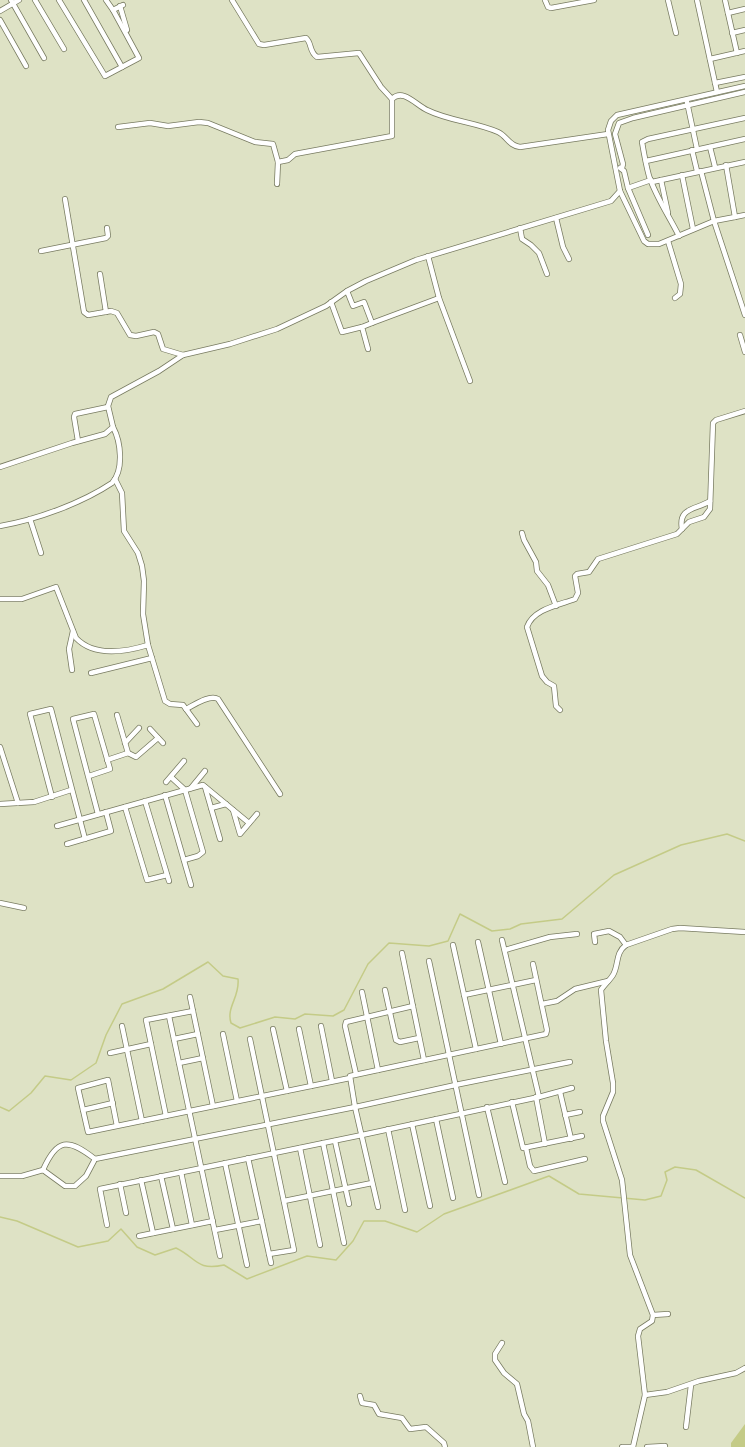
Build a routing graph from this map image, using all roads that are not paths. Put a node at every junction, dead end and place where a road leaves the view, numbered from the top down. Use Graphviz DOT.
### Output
graph roads {
  1 [pos="19,0"];
  2 [pos="35,0"];
  3 [pos="59,0"];
  4 [pos="84,0"];
  5 [pos="106,0"];
  6 [pos="232,0"];
  7 [pos="545,0"];
  8 [pos="594,0"];
  9 [pos="668,0"];
  10 [pos="697,0"];
  11 [pos="725,0"];
  12 [pos="12,2"];
  13 [pos="745,9"];
  14 [pos="113,10"];
  15 [pos="0,11"];
  16 [pos="728,12"];
  17 [pos="0,20"];
  18 [pos="745,30"];
  19 [pos="676,33"];
  20 [pos="732,33"];
  21 [pos="128,36"];
  22 [pos="64,49"];
  23 [pos="745,51"];
  24 [pos="737,53"];
  25 [pos="44,58"];
  26 [pos="710,59"];
  27 [pos="26,66"];
  28 [pos="122,67"];
  29 [pos="745,77"];
  30 [pos="715,83"];
  31 [pos="745,86"];
  32 [pos="723,91"];
  33 [pos="717,92"];
  34 [pos="745,92"];
  35 [pos="724,97"];
  36 [pos="392,99"];
  37 [pos="686,99"];
  38 [pos="687,105"];
  39 [pos="745,118"];
  40 [pos="118,126"];
  41 [pos="693,130"];
  42 [pos="608,134"];
  43 [pos="745,139"];
  44 [pos="710,147"];
  45 [pos="694,150"];
  46 [pos="646,161"];
  47 [pos="278,162"];
  48 [pos="745,162"];
  49 [pos="726,165"];
  50 [pos="715,167"];
  51 [pos="616,168"];
  52 [pos="622,168"];
  53 [pos="699,171"];
  54 [pos="682,175"];
  55 [pos="661,180"];
  56 [pos="652,181"];
  57 [pos="277,184"];
  58 [pos="628,188"];
  59 [pos="620,191"];
  60 [pos="65,199"];
  61 [pos="668,214"];
  62 [pos="745,215"];
  63 [pos="735,216"];
  64 [pos="556,218"];
  65 [pos="714,221"];
  66 [pos="107,228"];
  67 [pos="520,228"];
  68 [pos="693,229"];
  69 [pos="648,235"];
  70 [pos="679,236"];
  71 [pos="668,241"];
  72 [pos="72,244"];
  73 [pos="41,251"];
  74 [pos="428,256"];
  75 [pos="569,259"];
  76 [pos="100,274"];
  77 [pos="547,274"];
  78 [pos="346,291"];
  79 [pos="439,298"];
  80 [pos="675,298"];
  81 [pos="331,302"];
  82 [pos="106,312"];
  83 [pos="745,315"];
  84 [pos="372,323"];
  85 [pos="362,327"];
  86 [pos="740,336"];
  87 [pos="368,349"];
  88 [pos="745,352"];
  89 [pos="183,356"];
  90 [pos="470,381"];
  91 [pos="108,407"];
  92 [pos="745,411"];
  93 [pos="114,428"];
  94 [pos="78,441"];
  95 [pos="0,467"];
  96 [pos="115,479"];
  97 [pos="710,501"];
  98 [pos="30,519"];
  99 [pos="0,526"];
  100 [pos="682,529"];
  101 [pos="522,532"];
  102 [pos="41,553"];
  103 [pos="0,599"];
  104 [pos="556,606"];
  105 [pos="73,629"];
  106 [pos="148,645"];
  107 [pos="152,658"];
  108 [pos="72,670"];
  109 [pos="91,673"];
  110 [pos="186,708"];
  111 [pos="560,710"];
  112 [pos="117,715"];
  113 [pos="197,724"];
  114 [pos="139,728"];
  115 [pos="150,729"];
  116 [pos="158,738"];
  117 [pos="125,743"];
  118 [pos="163,743"];
  119 [pos="0,747"];
  120 [pos="128,753"];
  121 [pos="107,760"];
  122 [pos="184,761"];
  123 [pos="205,772"];
  124 [pos="89,776"];
  125 [pos="171,777"];
  126 [pos="166,782"];
  127 [pos="205,786"];
  128 [pos="191,788"];
  129 [pos="71,790"];
  130 [pos="185,790"];
  131 [pos="280,794"];
  132 [pos="165,795"];
  133 [pos="52,797"];
  134 [pos="145,801"];
  135 [pos="18,802"];
  136 [pos="0,804"];
  137 [pos="226,804"];
  138 [pos="125,807"];
  139 [pos="211,808"];
  140 [pos="233,810"];
  141 [pos="106,812"];
  142 [pos="98,814"];
  143 [pos="257,814"];
  144 [pos="79,820"];
  145 [pos="249,823"];
  146 [pos="57,826"];
  147 [pos="85,839"];
  148 [pos="220,839"];
  149 [pos="67,844"];
  150 [pos="184,860"];
  151 [pos="167,874"];
  152 [pos="169,881"];
  153 [pos="191,885"];
  154 [pos="0,903"];
  155 [pos="24,908"];
  156 [pos="745,932"];
  157 [pos="577,934"];
  158 [pos="502,940"];
  159 [pos="478,942"];
  160 [pos="595,942"];
  161 [pos="453,945"];
  162 [pos="626,945"];
  163 [pos="505,950"];
  164 [pos="402,953"];
  165 [pos="430,961"];
  166 [pos="533,964"];
  167 [pos="536,980"];
  168 [pos="608,981"];
  169 [pos="512,984"];
  170 [pos="385,990"];
  171 [pos="488,990"];
  172 [pos="362,992"];
  173 [pos="464,995"];
  174 [pos="190,997"];
  175 [pos="542,1004"];
  176 [pos="413,1006"];
  177 [pos="193,1011"];
  178 [pos="389,1011"];
  179 [pos="169,1016"];
  180 [pos="367,1016"];
  181 [pos="122,1026"];
  182 [pos="321,1026"];
  183 [pos="274,1029"];
  184 [pos="298,1029"];
  185 [pos="198,1034"];
  186 [pos="223,1034"];
  187 [pos="419,1038"];
  188 [pos="250,1039"];
  189 [pos="524,1039"];
  190 [pos="174,1040"];
  191 [pos="151,1044"];
  192 [pos="501,1044"];
  193 [pos="127,1049"];
  194 [pos="476,1049"];
  195 [pos="110,1053"];
  196 [pos="449,1055"];
  197 [pos="203,1058"];
  198 [pos="424,1060"];
  199 [pos="570,1062"];
  200 [pos="179,1063"];
  201 [pos="533,1069"];
  202 [pos="378,1070"];
  203 [pos="356,1074"];
  204 [pos="350,1078"];
  205 [pos="332,1081"];
  206 [pos="456,1084"];
  207 [pos="311,1086"];
  208 [pos="572,1088"];
  209 [pos="287,1091"];
  210 [pos="560,1092"];
  211 [pos="262,1096"];
  212 [pos="538,1097"];
  213 [pos="237,1101"];
  214 [pos="512,1102"];
  215 [pos="112,1103"];
  216 [pos="213,1106"];
  217 [pos="355,1107"];
  218 [pos="487,1108"];
  219 [pos="83,1110"];
  220 [pos="190,1111"];
  221 [pos="580,1112"];
  222 [pos="462,1113"];
  223 [pos="565,1115"];
  224 [pos="166,1116"];
  225 [pos="436,1119"];
  226 [pos="142,1121"];
  227 [pos="267,1124"];
  228 [pos="412,1124"];
  229 [pos="117,1126"];
  230 [pos="388,1129"];
  231 [pos="362,1135"];
  232 [pos="582,1136"];
  233 [pos="195,1138"];
  234 [pos="571,1138"];
  235 [pos="335,1140"];
  236 [pos="322,1143"];
  237 [pos="545,1144"];
  238 [pos="300,1148"];
  239 [pos="526,1148"];
  240 [pos="274,1153"];
  241 [pos="248,1158"];
  242 [pos="95,1159"];
  243 [pos="585,1159"];
  244 [pos="225,1163"];
  245 [pos="201,1168"];
  246 [pos="43,1170"];
  247 [pos="181,1172"];
  248 [pos="0,1176"];
  249 [pos="161,1176"];
  250 [pos="141,1180"];
  251 [pos="505,1182"];
  252 [pos="372,1183"];
  253 [pos="120,1184"];
  254 [pos="346,1189"];
  255 [pos="333,1192"];
  256 [pos="479,1195"];
  257 [pos="310,1196"];
  258 [pos="453,1198"];
  259 [pos="284,1201"];
  260 [pos="349,1204"];
  261 [pos="430,1206"];
  262 [pos="378,1207"];
  263 [pos="405,1210"];
  264 [pos="126,1213"];
  265 [pos="212,1220"];
  266 [pos="262,1221"];
  267 [pos="107,1225"];
  268 [pos="192,1225"];
  269 [pos="238,1225"];
  270 [pos="172,1229"];
  271 [pos="215,1230"];
  272 [pos="153,1233"];
  273 [pos="139,1236"];
  274 [pos="344,1243"];
  275 [pos="320,1245"];
  276 [pos="269,1254"];
  277 [pos="220,1256"];
  278 [pos="270,1263"];
  279 [pos="247,1265"];
  280 [pos="668,1314"];
  281 [pos="653,1315"];
  282 [pos="502,1344"];
  283 [pos="745,1368"];
  284 [pos="691,1385"];
  285 [pos="645,1395"];
  286 [pos="360,1396"];
  287 [pos="686,1427"];
  288 [pos="665,1446"];
  289 [pos="445,1447"];
  290 [pos="533,1447"];
  291 [pos="622,1447"];
  292 [pos="633,1447"];
  293 [pos="647,1447"];
  1 -- 12 [label="street"];
  2 -- 22 [label="street"];
  3 -- 28 [label="street"];
  4 -- 28 [label="street"];
  5 -- 14 [label="street"];
  6 -- 36 [label="street"];
  7 -- 8 [label="street"];
  9 -- 19 [label="street"];
  10 -- 26 [label="street"];
  11 -- 16 [label="street"];
  12 -- 15 [label="street"];
  12 -- 25 [label="street"];
  13 -- 16 [label="street"];
  14 -- 21 [label="street"];
  14 -- 21 [label="street"];
  16 -- 20 [label="street"];
  17 -- 27 [label="street"];
  18 -- 20 [label="street"];
  20 -- 24 [label="street"];
  21 -- 28 [label="street"];
  23 -- 24 [label="street"];
  24 -- 26 [label="street"];
  26 -- 30 [label="street"];
  29 -- 30 [label="street"];
  30 -- 33 [label="street"];
  31 -- 32 [label="street"];
  32 -- 33 [label="street"];
  32 -- 35 [label="street"];
  33 -- 37 [label="street"];
  34 -- 35 [label="street"];
  35 -- 38 [label="street"];
  36 -- 42 [label="street"];
  36 -- 47 [label="street"];
  37 -- 38 [label="street"];
  37 -- 42 [label="street"];
  38 -- 41 [label="street"];
  38 -- 52 [label="street"];
  39 -- 41 [label="street"];
  40 -- 47 [label="street"];
  41 -- 45 [label="street"];
  41 -- 46 [label="street"];
  42 -- 51 [label="street"];
  43 -- 44 [label="street"];
  44 -- 45 [label="street"];
  44 -- 50 [label="street"];
  45 -- 46 [label="street"];
  45 -- 53 [label="street"];
  46 -- 56 [label="street"];
  47 -- 57 [label="street"];
  48 -- 49 [label="street"];
  49 -- 50 [label="street"];
  49 -- 63 [label="street"];
  50 -- 53 [label="street"];
  51 -- 52 [label="street"];
  51 -- 59 [label="street"];
  52 -- 58 [label="street"];
  53 -- 54 [label="street"];
  53 -- 65 [label="street"];
  54 -- 55 [label="street"];
  54 -- 68 [label="street"];
  55 -- 56 [label="street"];
  55 -- 61 [label="street"];
  56 -- 58 [label="street"];
  56 -- 61 [label="street"];
  58 -- 69 [label="street"];
  59 -- 64 [label="street"];
  59 -- 71 [label="street"];
  60 -- 72 [label="street"];
  61 -- 70 [label="street"];
  62 -- 63 [label="street"];
  63 -- 65 [label="street"];
  64 -- 67 [label="street"];
  64 -- 75 [label="street"];
  65 -- 68 [label="street"];
  65 -- 83 [label="street"];
  66 -- 72 [label="street"];
  67 -- 74 [label="street"];
  67 -- 77 [label="street"];
  68 -- 70 [label="street"];
  70 -- 71 [label="street"];
  71 -- 80 [label="street"];
  72 -- 73 [label="street"];
  72 -- 82 [label="street"];
  74 -- 78 [label="street"];
  74 -- 79 [label="street"];
  76 -- 82 [label="street"];
  78 -- 81 [label="street"];
  78 -- 84 [label="street"];
  79 -- 84 [label="street"];
  79 -- 90 [label="street"];
  81 -- 85 [label="street"];
  81 -- 89 [label="street"];
  82 -- 89 [label="street"];
  84 -- 85 [label="street"];
  85 -- 87 [label="street"];
  86 -- 88 [label="street"];
  89 -- 91 [label="street"];
  91 -- 93 [label="street"];
  91 -- 94 [label="street"];
  92 -- 97 [label="street"];
  93 -- 94 [label="street"];
  93 -- 96 [label="street"];
  94 -- 95 [label="street"];
  96 -- 98 [label="street"];
  96 -- 106 [label="street"];
  97 -- 100 [label="street"];
  97 -- 100 [label="street"];
  98 -- 99 [label="street"];
  98 -- 102 [label="street"];
  100 -- 104 [label="street"];
  101 -- 104 [label="street"];
  103 -- 105 [label="street"];
  104 -- 111 [label="street"];
  105 -- 106 [label="street"];
  105 -- 108 [label="street"];
  106 -- 107 [label="street"];
  107 -- 109 [label="street"];
  107 -- 110 [label="street"];
  110 -- 113 [label="street"];
  110 -- 131 [label="street"];
  112 -- 117 [label="street"];
  114 -- 117 [label="street"];
  115 -- 116 [label="street"];
  116 -- 118 [label="street"];
  116 -- 120 [label="street"];
  117 -- 120 [label="street"];
  119 -- 135 [label="street"];
  120 -- 121 [label="street"];
  121 -- 124 [label="street"];
  121 -- 124 [label="street"];
  122 -- 125 [label="street"];
  123 -- 128 [label="street"];
  124 -- 142 [label="street"];
  125 -- 126 [label="street"];
  125 -- 130 [label="street"];
  127 -- 128 [label="street"];
  127 -- 137 [label="street"];
  127 -- 139 [label="street"];
  128 -- 130 [label="street"];
  129 -- 133 [label="street"];
  129 -- 133 [label="street"];
  129 -- 144 [label="street"];
  130 -- 132 [label="street"];
  130 -- 150 [label="street"];
  132 -- 134 [label="street"];
  132 -- 150 [label="street"];
  133 -- 135 [label="street"];
  134 -- 138 [label="street"];
  134 -- 151 [label="street"];
  135 -- 136 [label="street"];
  137 -- 139 [label="street"];
  137 -- 140 [label="street"];
  138 -- 141 [label="street"];
  138 -- 151 [label="street"];
  139 -- 148 [label="street"];
  140 -- 145 [label="street"];
  140 -- 145 [label="street"];
  141 -- 142 [label="street"];
  141 -- 147 [label="street"];
  142 -- 144 [label="street"];
  143 -- 145 [label="street"];
  144 -- 146 [label="street"];
  144 -- 147 [label="street"];
  147 -- 149 [label="street"];
  150 -- 153 [label="street"];
  151 -- 152 [label="street"];
  154 -- 155 [label="street"];
  156 -- 162 [label="street"];
  157 -- 163 [label="street"];
  158 -- 163 [label="street"];
  159 -- 171 [label="street"];
  160 -- 162 [label="street"];
  161 -- 173 [label="street"];
  162 -- 168 [label="street"];
  163 -- 169 [label="street"];
  164 -- 176 [label="street"];
  165 -- 196 [label="street"];
  166 -- 167 [label="street"];
  167 -- 169 [label="street"];
  167 -- 175 [label="street"];
  168 -- 175 [label="street"];
  168 -- 281 [label="street"];
  169 -- 171 [label="street"];
  169 -- 189 [label="street"];
  170 -- 178 [label="street"];
  171 -- 173 [label="street"];
  171 -- 192 [label="street"];
  172 -- 180 [label="street"];
  173 -- 194 [label="street"];
  174 -- 177 [label="street"];
  175 -- 189 [label="street"];
  176 -- 178 [label="street"];
  176 -- 187 [label="street"];
  177 -- 179 [label="street"];
  177 -- 185 [label="street"];
  178 -- 180 [label="street"];
  178 -- 187 [label="street"];
  179 -- 190 [label="street"];
  179 -- 191 [label="street"];
  180 -- 202 [label="street"];
  180 -- 203 [label="street"];
  181 -- 193 [label="street"];
  182 -- 205 [label="street"];
  183 -- 209 [label="street"];
  184 -- 207 [label="street"];
  185 -- 190 [label="street"];
  185 -- 197 [label="street"];
  186 -- 213 [label="street"];
  187 -- 198 [label="street"];
  188 -- 211 [label="street"];
  189 -- 192 [label="street"];
  189 -- 201 [label="street"];
  190 -- 200 [label="street"];
  191 -- 193 [label="street"];
  191 -- 224 [label="street"];
  192 -- 194 [label="street"];
  193 -- 195 [label="street"];
  193 -- 226 [label="street"];
  194 -- 196 [label="street"];
  196 -- 198 [label="street"];
  196 -- 206 [label="street"];
  197 -- 200 [label="street"];
  197 -- 216 [label="street"];
  198 -- 202 [label="street"];
  199 -- 201 [label="street"];
  200 -- 220 [label="street"];
  201 -- 206 [label="street"];
  201 -- 212 [label="street"];
  202 -- 203 [label="street"];
  203 -- 204 [label="street"];
  204 -- 205 [label="street"];
  204 -- 217 [label="street"];
  205 -- 207 [label="street"];
  206 -- 217 [label="street"];
  206 -- 222 [label="street"];
  207 -- 209 [label="street"];
  208 -- 210 [label="street"];
  209 -- 211 [label="street"];
  210 -- 212 [label="street"];
  210 -- 223 [label="street"];
  211 -- 213 [label="street"];
  211 -- 227 [label="street"];
  212 -- 214 [label="street"];
  212 -- 237 [label="street"];
  213 -- 216 [label="street"];
  214 -- 218 [label="street"];
  214 -- 239 [label="street"];
  215 -- 219 [label="street"];
  215 -- 219 [label="street"];
  215 -- 229 [label="street"];
  216 -- 220 [label="street"];
  217 -- 227 [label="street"];
  217 -- 231 [label="street"];
  218 -- 222 [label="street"];
  218 -- 251 [label="street"];
  219 -- 229 [label="street"];
  220 -- 224 [label="street"];
  220 -- 233 [label="street"];
  221 -- 223 [label="street"];
  222 -- 225 [label="street"];
  222 -- 256 [label="street"];
  223 -- 234 [label="street"];
  224 -- 226 [label="street"];
  225 -- 228 [label="street"];
  225 -- 258 [label="street"];
  226 -- 229 [label="street"];
  227 -- 233 [label="street"];
  227 -- 240 [label="street"];
  228 -- 230 [label="street"];
  228 -- 261 [label="street"];
  230 -- 231 [label="street"];
  230 -- 263 [label="street"];
  231 -- 235 [label="street"];
  231 -- 252 [label="street"];
  232 -- 234 [label="street"];
  233 -- 242 [label="street"];
  233 -- 245 [label="street"];
  234 -- 237 [label="street"];
  235 -- 236 [label="street"];
  235 -- 254 [label="street"];
  236 -- 238 [label="street"];
  236 -- 255 [label="street"];
  237 -- 239 [label="street"];
  238 -- 240 [label="street"];
  238 -- 257 [label="street"];
  239 -- 243 [label="street"];
  240 -- 241 [label="street"];
  240 -- 259 [label="street"];
  241 -- 244 [label="street"];
  241 -- 266 [label="street"];
  242 -- 246 [label="street"];
  242 -- 246 [label="street"];
  244 -- 245 [label="street"];
  244 -- 269 [label="street"];
  245 -- 247 [label="street"];
  245 -- 265 [label="street"];
  246 -- 248 [label="street"];
  247 -- 249 [label="street"];
  247 -- 268 [label="street"];
  249 -- 250 [label="street"];
  249 -- 270 [label="street"];
  250 -- 253 [label="street"];
  250 -- 272 [label="street"];
  252 -- 254 [label="street"];
  252 -- 262 [label="street"];
  253 -- 264 [label="street"];
  253 -- 267 [label="street"];
  254 -- 255 [label="street"];
  254 -- 260 [label="street"];
  255 -- 257 [label="street"];
  255 -- 274 [label="street"];
  257 -- 259 [label="street"];
  257 -- 275 [label="street"];
  259 -- 276 [label="street"];
  265 -- 268 [label="street"];
  265 -- 271 [label="street"];
  266 -- 269 [label="street"];
  266 -- 276 [label="street"];
  268 -- 270 [label="street"];
  269 -- 271 [label="street"];
  269 -- 279 [label="street"];
  270 -- 272 [label="street"];
  271 -- 277 [label="street"];
  272 -- 273 [label="street"];
  276 -- 278 [label="street"];
  280 -- 281 [label="street"];
  281 -- 285 [label="street"];
  282 -- 290 [label="street"];
  283 -- 284 [label="street"];
  284 -- 285 [label="street"];
  284 -- 287 [label="street"];
  285 -- 292 [label="street"];
  286 -- 289 [label="street"];
  288 -- 293 [label="street"];
  291 -- 292 [label="street"];
}
